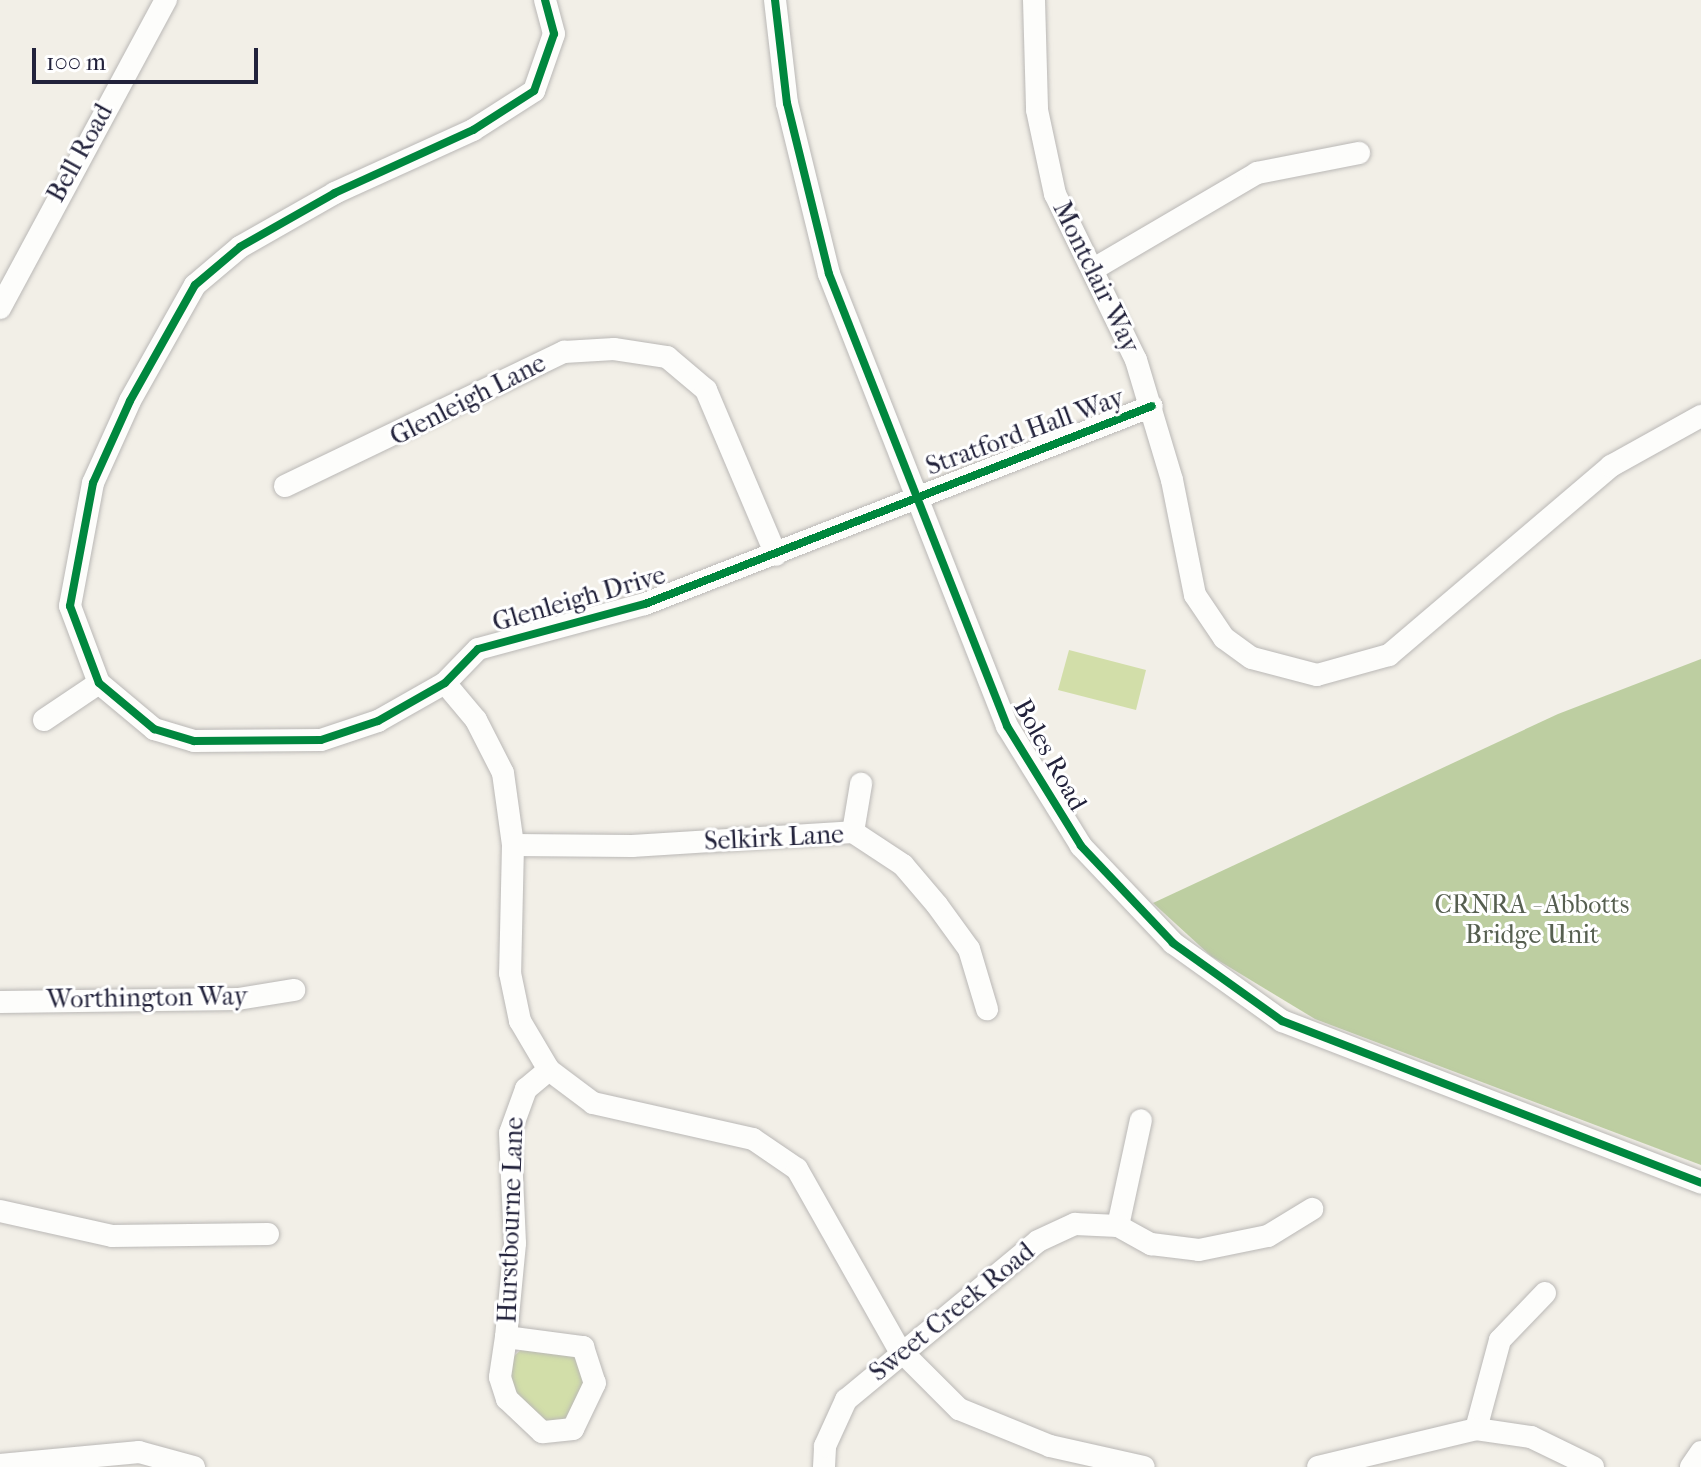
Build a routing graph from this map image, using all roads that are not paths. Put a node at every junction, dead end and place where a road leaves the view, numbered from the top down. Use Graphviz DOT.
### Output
graph roads {
  1 [pos="166,0"];
  2 [pos="545,0"];
  3 [pos="775,0"];
  4 [pos="1034,0"];
  5 [pos="1359,153"];
  6 [pos="1097,267"];
  7 [pos="0,308"];
  8 [pos="1152,406"];
  9 [pos="1701,416"];
  10 [pos="285,486"];
  11 [pos="913,495"];
  12 [pos="776,555"];
  13 [pos="99,683"];
  14 [pos="445,683"];
  15 [pos="44,720"];
  16 [pos="861,784"];
  17 [pos="853,832"];
  18 [pos="513,845"];
  19 [pos="294,990"];
  20 [pos="0,1002"];
  21 [pos="987,1009"];
  22 [pos="549,1070"];
  23 [pos="1141,1120"];
  24 [pos="1701,1183"];
  25 [pos="1312,1209"];
  26 [pos="0,1211"];
  27 [pos="1118,1226"];
  28 [pos="268,1234"];
  29 [pos="1545,1293"];
  30 [pos="506,1337"];
  31 [pos="899,1349"];
  32 [pos="1476,1429"];
  33 [pos="1701,1452"];
  34 [pos="0,1465"];
  35 [pos="194,1467"];
  36 [pos="824,1467"];
  37 [pos="1144,1467"];
  38 [pos="1318,1467"];
  39 [pos="1593,1467"];
  40 [pos="1691,1467"];
  1 -- 7 [label="street, Bell Road"];
  2 -- 13 [label="street, Glenleigh Drive"];
  3 -- 11 [label="street, Boles Road"];
  4 -- 6 [label="street, Montclair Way"];
  5 -- 6 [label="street"];
  6 -- 8 [label="street, Montclair Way"];
  8 -- 9 [label="street, Montclair Way"];
  8 -- 11 [label="street, Stratford Hall Way"];
  10 -- 12 [label="street, Glenleigh Lane"];
  11 -- 12 [label="street, Glenleigh Drive"];
  11 -- 24 [label="street, Boles Road"];
  12 -- 14 [label="street, Glenleigh Drive"];
  13 -- 14 [label="street, Glenleigh Drive"];
  13 -- 15 [label="street"];
  14 -- 18 [label="street"];
  16 -- 17 [label="street"];
  17 -- 18 [label="street, Selkirk Lane"];
  17 -- 21 [label="street, Selkirk Lane"];
  18 -- 22 [label="street"];
  19 -- 20 [label="street, Worthington Way"];
  22 -- 30 [label="street, Hurstbourne Lane"];
  22 -- 31 [label="street"];
  23 -- 27 [label="street"];
  25 -- 27 [label="street, Sweet Creek Road"];
  26 -- 28 [label="street"];
  27 -- 31 [label="street, Sweet Creek Road"];
  29 -- 32 [label="street"];
  30 -- 30 [label="street"];
  31 -- 36 [label="street, Sweet Creek Road"];
  31 -- 37 [label="street"];
  32 -- 38 [label="street"];
  32 -- 39 [label="street"];
  33 -- 40 [label="street"];
  34 -- 35 [label="street"];
}
